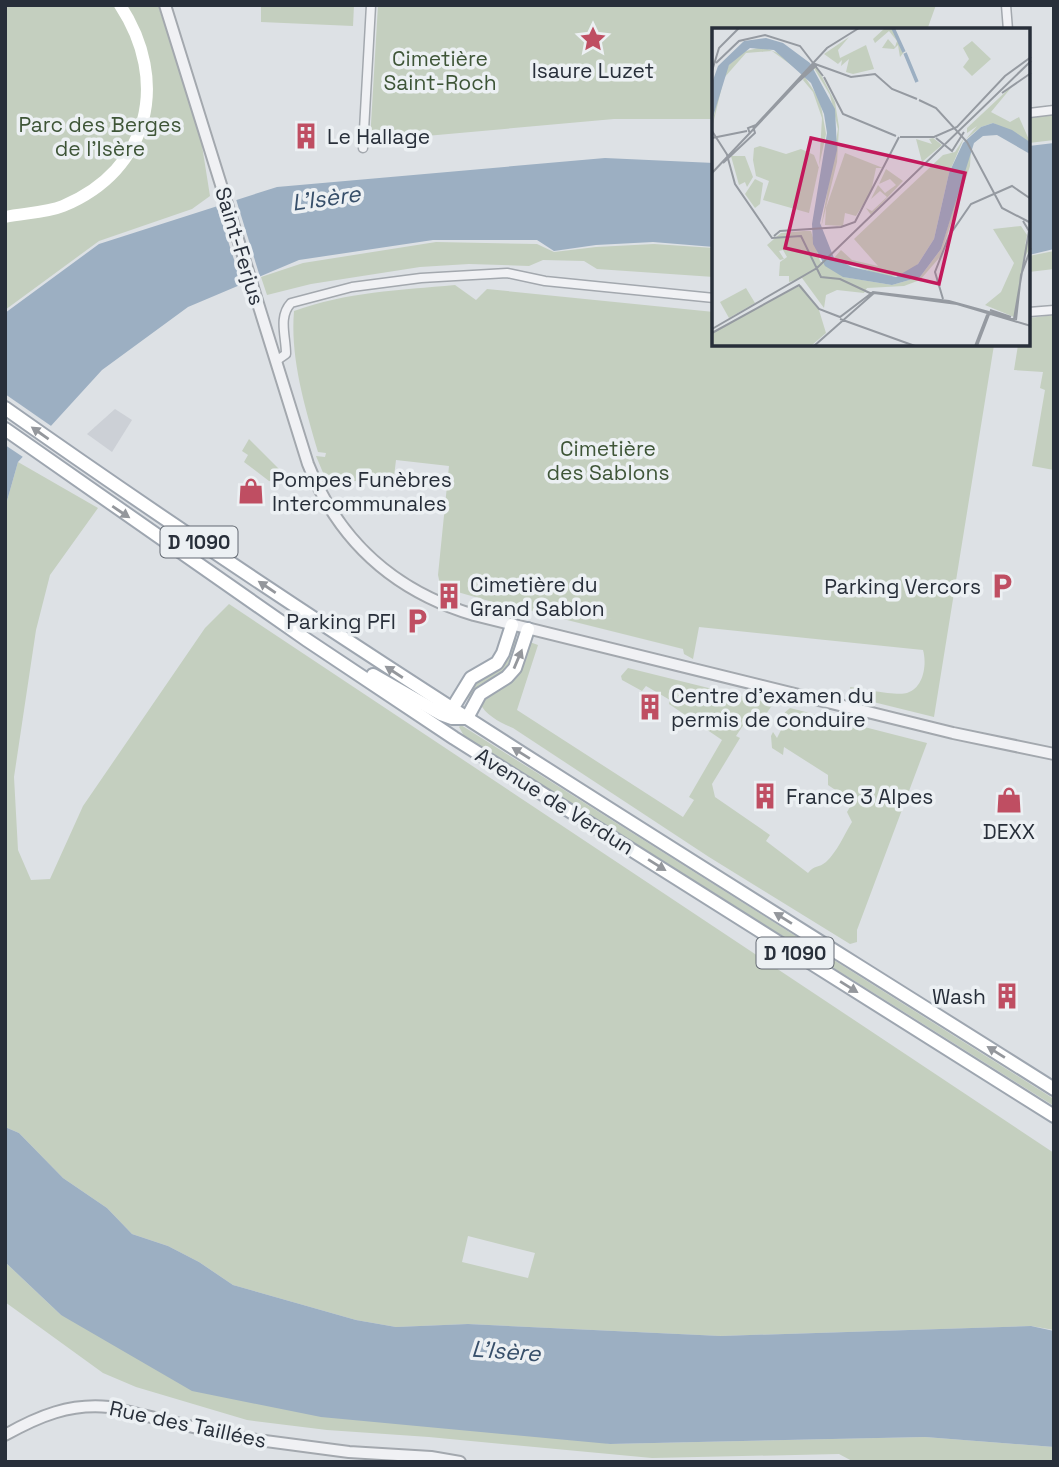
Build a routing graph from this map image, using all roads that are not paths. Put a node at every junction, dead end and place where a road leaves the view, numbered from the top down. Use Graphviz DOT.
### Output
graph roads {
  1 [pos="120,5"];
  2 [pos="165,5"];
  3 [pos="371,5"];
  4 [pos="1006,5"];
  5 [pos="1008,28"];
  6 [pos="1054,110"];
  7 [pos="1031,113"];
  8 [pos="363,148"];
  9 [pos="5,217"];
  10 [pos="712,298"];
  11 [pos="1054,310"];
  12 [pos="1031,312"];
  13 [pos="276,361"];
  14 [pos="5,408"];
  15 [pos="5,429"];
  16 [pos="512,625"];
  17 [pos="528,629"];
  18 [pos="334,657"];
  19 [pos="452,713"];
  20 [pos="467,718"];
  21 [pos="454,738"];
  22 [pos="1054,754"];
  23 [pos="1054,1088"];
  24 [pos="1054,1116"];
  25 [pos="5,1435"];
  26 [pos="460,1462"];
  1 -- 9 [label="main road"];
  2 -- 13 [label="street, Saint-Ferjus"];
  3 -- 8 [label="street"];
  4 -- 5 [label="street"];
  6 -- 7 [label="street"];
  10 -- 13 [label="street"];
  11 -- 12 [label="street"];
  13 -- 16 [label="street, Saint-Ferjus"];
  19 -- 14 [label="main road, D 1090, one-way"];
  15 -- 18 [label="main road, Avenue de Verdun / D 1090, one-way"];
  16 -- 17 [label="street, Saint-Ferjus"];
  16 -- 19 [label="main road"];
  20 -- 17 [label="main road, one-way"];
  17 -- 22 [label="street, Saint-Ferjus"];
  18 -- 19 [label="main road"];
  18 -- 21 [label="main road, Avenue de Verdun / D 1090"];
  19 -- 20 [label="main road, D 1090"];
  19 -- 21 [label="main road"];
  23 -- 20 [label="main road, Avenue de Verdun / D 1090, one-way"];
  21 -- 24 [label="main road, Avenue de Verdun / D 1090, one-way"];
  25 -- 26 [label="street, Rue des Taillées"];
}
